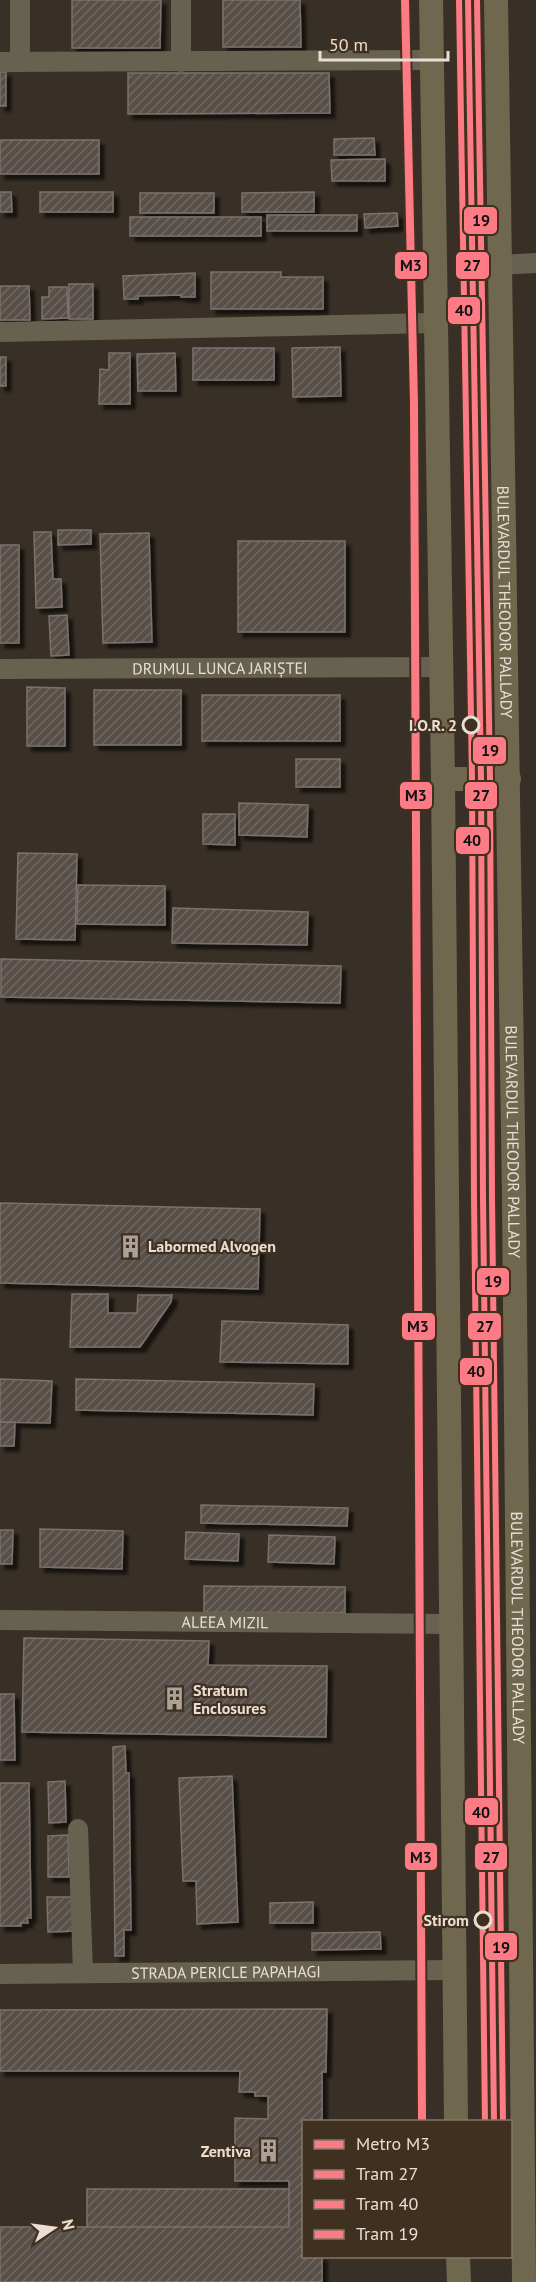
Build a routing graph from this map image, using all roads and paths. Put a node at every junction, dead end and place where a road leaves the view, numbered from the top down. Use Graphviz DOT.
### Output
graph roads {
  1 [pos="20,0"];
  2 [pos="181,0"];
  3 [pos="431,0"];
  4 [pos="496,0"];
  5 [pos="432,60"];
  6 [pos="10,62"];
  7 [pos="181,62"];
  8 [pos="536,264"];
  9 [pos="500,265"];
  10 [pos="437,323"];
  11 [pos="0,332"];
  12 [pos="441,667"];
  13 [pos="0,669"];
  14 [pos="443,779"];
  15 [pos="509,779"];
  16 [pos="0,1620"];
  17 [pos="451,1624"];
  18 [pos="78,1829"];
  19 [pos="454,1970"];
  20 [pos="83,1973"];
  21 [pos="0,1974"];
  22 [pos="456,2120"];
  23 [pos="458,2258"];
  24 [pos="459,2282"];
  25 [pos="524,2282"];
  1 -- 6 [label="street"];
  2 -- 7 [label="street"];
  3 -- 5 [label="main road"];
  4 -- 9 [label="main road, BULEVARDUL THEODOR PALLADY"];
  5 -- 7 [label="street"];
  5 -- 10 [label="main road"];
  6 -- 7 [label="street"];
  8 -- 9 [label="street"];
  9 -- 15 [label="main road, BULEVARDUL THEODOR PALLADY"];
  10 -- 11 [label="street"];
  10 -- 12 [label="main road"];
  12 -- 13 [label="street, DRUMUL LUNCA JARIȘTEI"];
  12 -- 14 [label="main road"];
  14 -- 15 [label="main road"];
  14 -- 17 [label="main road"];
  15 -- 25 [label="main road, BULEVARDUL THEODOR PALLADY"];
  16 -- 17 [label="street, ALEEA MIZIL"];
  17 -- 19 [label="main road"];
  18 -- 20 [label="street"];
  19 -- 20 [label="street, STRADA PERICLE PAPAHAGI"];
  19 -- 22 [label="main road"];
  20 -- 21 [label="street, STRADA PERICLE PAPAHAGI"];
  23 -- 24 [label="main road"];
}
